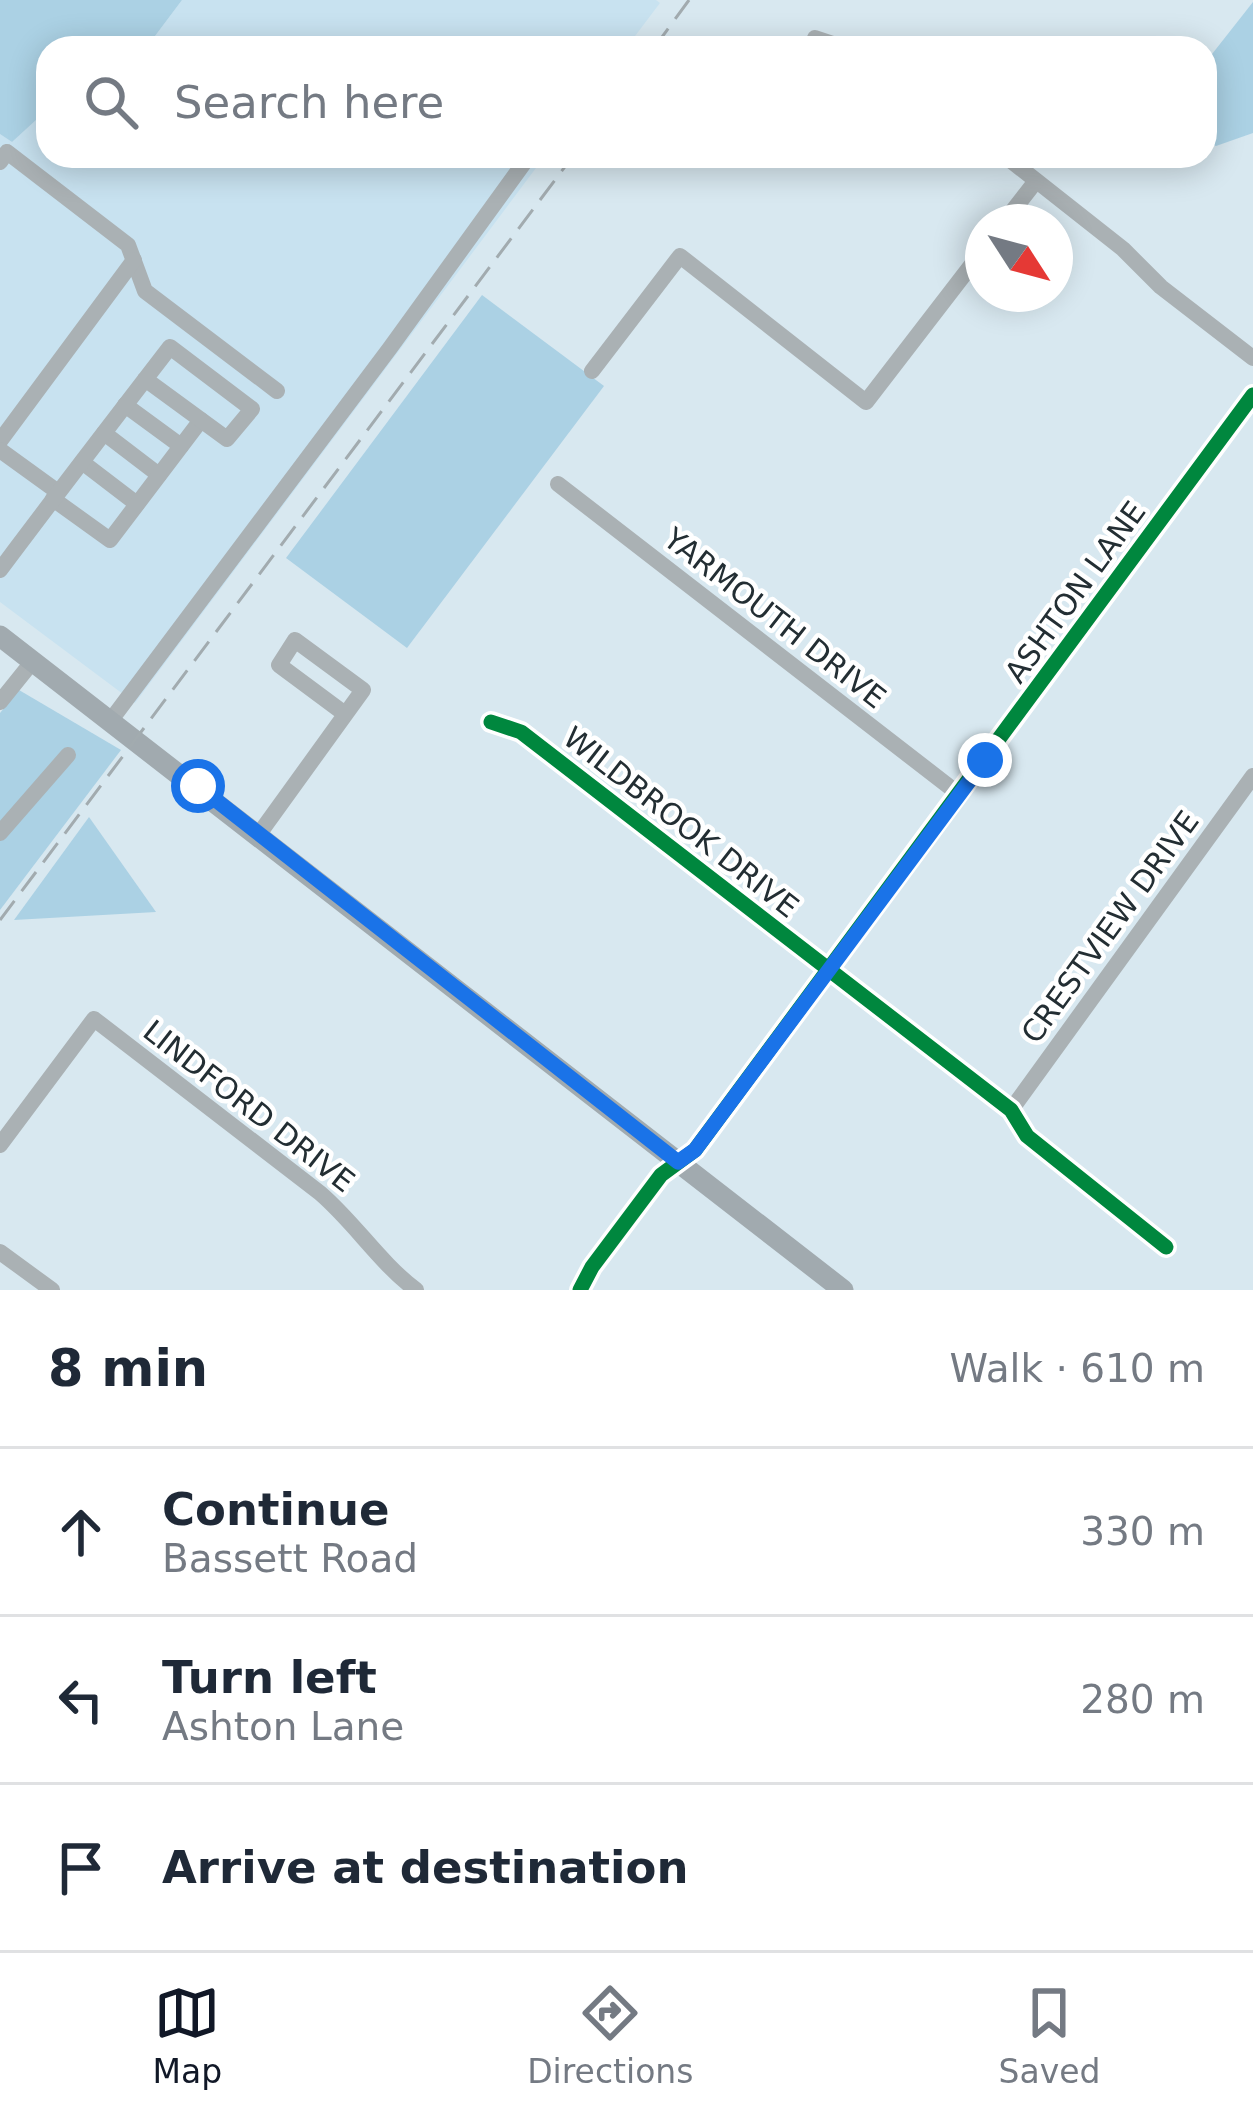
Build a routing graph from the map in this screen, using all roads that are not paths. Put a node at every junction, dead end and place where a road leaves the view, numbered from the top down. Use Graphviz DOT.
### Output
graph roads {
  1 [pos="0,162"];
  2 [pos="520,168"];
  3 [pos="1020,168"];
  4 [pos="1036,181"];
  5 [pos="1018,204"];
  6 [pos="134,260"];
  7 [pos="965,273"];
  8 [pos="1253,358"];
  9 [pos="592,371"];
  10 [pos="145,379"];
  11 [pos="277,391"];
  12 [pos="1253,395"];
  13 [pos="125,405"];
  14 [pos="201,420"];
  15 [pos="104,433"];
  16 [pos="0,445"];
  17 [pos="182,446"];
  18 [pos="82,462"];
  19 [pos="159,475"];
  20 [pos="557,484"];
  21 [pos="56,496"];
  22 [pos="137,504"];
  23 [pos="0,570"];
  24 [pos="0,636"];
  25 [pos="33,661"];
  26 [pos="0,702"];
  27 [pos="345,714"];
  28 [pos="111,719"];
  29 [pos="490,722"];
  30 [pos="68,755"];
  31 [pos="1253,776"];
  32 [pos="960,795"];
  33 [pos="0,833"];
  34 [pos="259,834"];
  35 [pos="829,971"];
  36 [pos="1011,1110"];
  37 [pos="0,1145"];
  38 [pos="678,1162"];
  39 [pos="1166,1247"];
  40 [pos="0,1252"];
  41 [pos="52,1290"];
  42 [pos="416,1290"];
  43 [pos="580,1290"];
  44 [pos="843,1290"];
  1 -- 6 [label="street"];
  2 -- 28 [label="street"];
  3 -- 4 [label="street"];
  4 -- 5 [label="street"];
  4 -- 8 [label="street"];
  6 -- 11 [label="street"];
  6 -- 16 [label="street"];
  7 -- 9 [label="street"];
  10 -- 13 [label="street"];
  10 -- 14 [label="street"];
  10 -- 14 [label="street"];
  12 -- 32 [label="street, ASHTON LANE"];
  13 -- 15 [label="street"];
  13 -- 17 [label="street"];
  14 -- 17 [label="street"];
  15 -- 18 [label="street"];
  15 -- 19 [label="street"];
  16 -- 21 [label="street"];
  17 -- 19 [label="street"];
  18 -- 21 [label="street"];
  18 -- 22 [label="street"];
  19 -- 22 [label="street"];
  20 -- 32 [label="street, YARMOUTH DRIVE"];
  21 -- 22 [label="street"];
  21 -- 23 [label="street"];
  24 -- 25 [label="main road"];
  25 -- 26 [label="street"];
  25 -- 28 [label="main road"];
  27 -- 27 [label="street"];
  27 -- 34 [label="street"];
  28 -- 34 [label="main road"];
  29 -- 35 [label="street, WILDBROOK DRIVE"];
  30 -- 33 [label="street"];
  31 -- 36 [label="street, CRESTVIEW DRIVE"];
  32 -- 35 [label="street, ASHTON LANE"];
  34 -- 38 [label="main road"];
  35 -- 36 [label="street, WILDBROOK DRIVE"];
  35 -- 38 [label="street, ASHTON LANE"];
  36 -- 39 [label="street, WILDBROOK DRIVE"];
  37 -- 42 [label="street, LINDFORD DRIVE"];
  38 -- 43 [label="street, ASHTON LANE"];
  38 -- 44 [label="main road"];
  40 -- 41 [label="street"];
}
